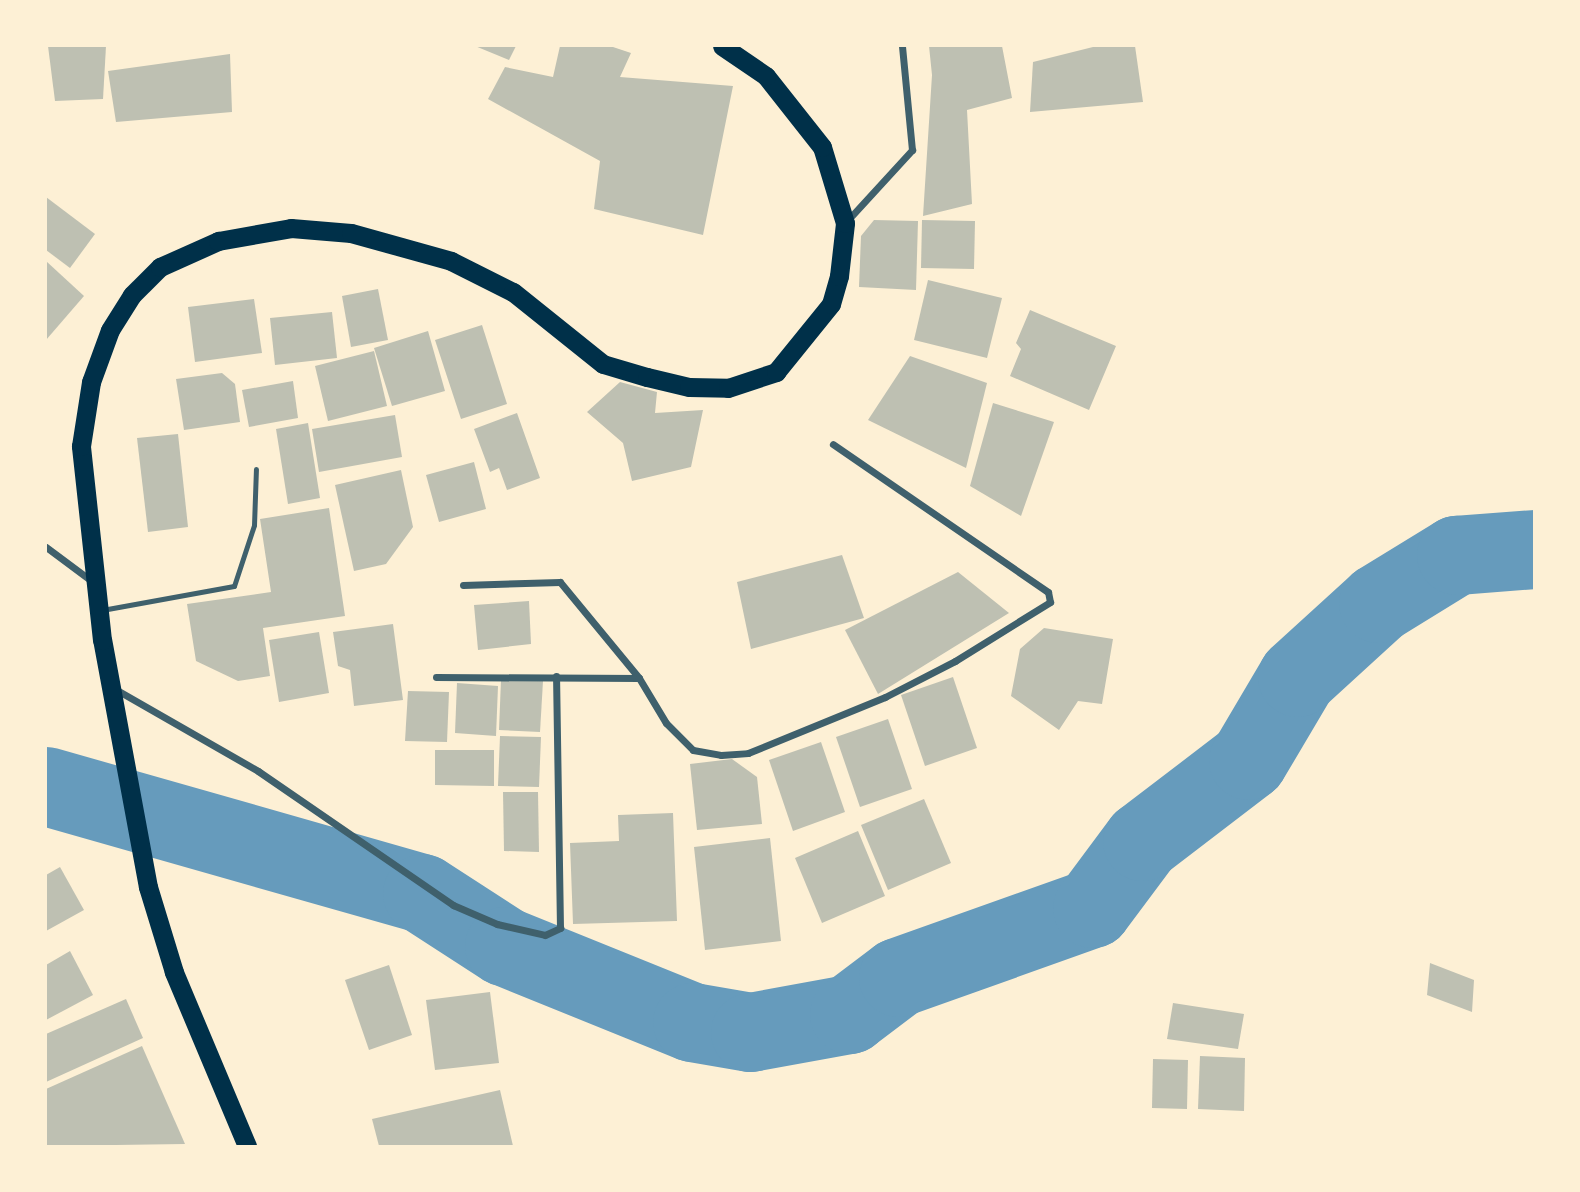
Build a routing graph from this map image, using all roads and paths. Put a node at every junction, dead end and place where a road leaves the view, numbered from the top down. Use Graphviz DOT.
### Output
graph roads {
  1 [pos="722,46"];
  2 [pos="902,46"];
  3 [pos="845,223"];
  4 [pos="833,444"];
  5 [pos="256,469"];
  6 [pos="46,547"];
  7 [pos="96,584"];
  8 [pos="463,585"];
  9 [pos="99,611"];
  10 [pos="556,676"];
  11 [pos="436,677"];
  12 [pos="639,678"];
  13 [pos="113,697"];
  14 [pos="247,1146"];
  1 -- 3 [label="highway"];
  2 -- 3 [label="street"];
  3 -- 7 [label="highway"];
  4 -- 12 [label="street"];
  5 -- 9 [label="lane"];
  6 -- 7 [label="street"];
  7 -- 9 [label="highway"];
  8 -- 12 [label="street"];
  9 -- 13 [label="highway"];
  10 -- 11 [label="street"];
  10 -- 12 [label="street"];
  10 -- 13 [label="street"];
  13 -- 14 [label="highway"];
}
